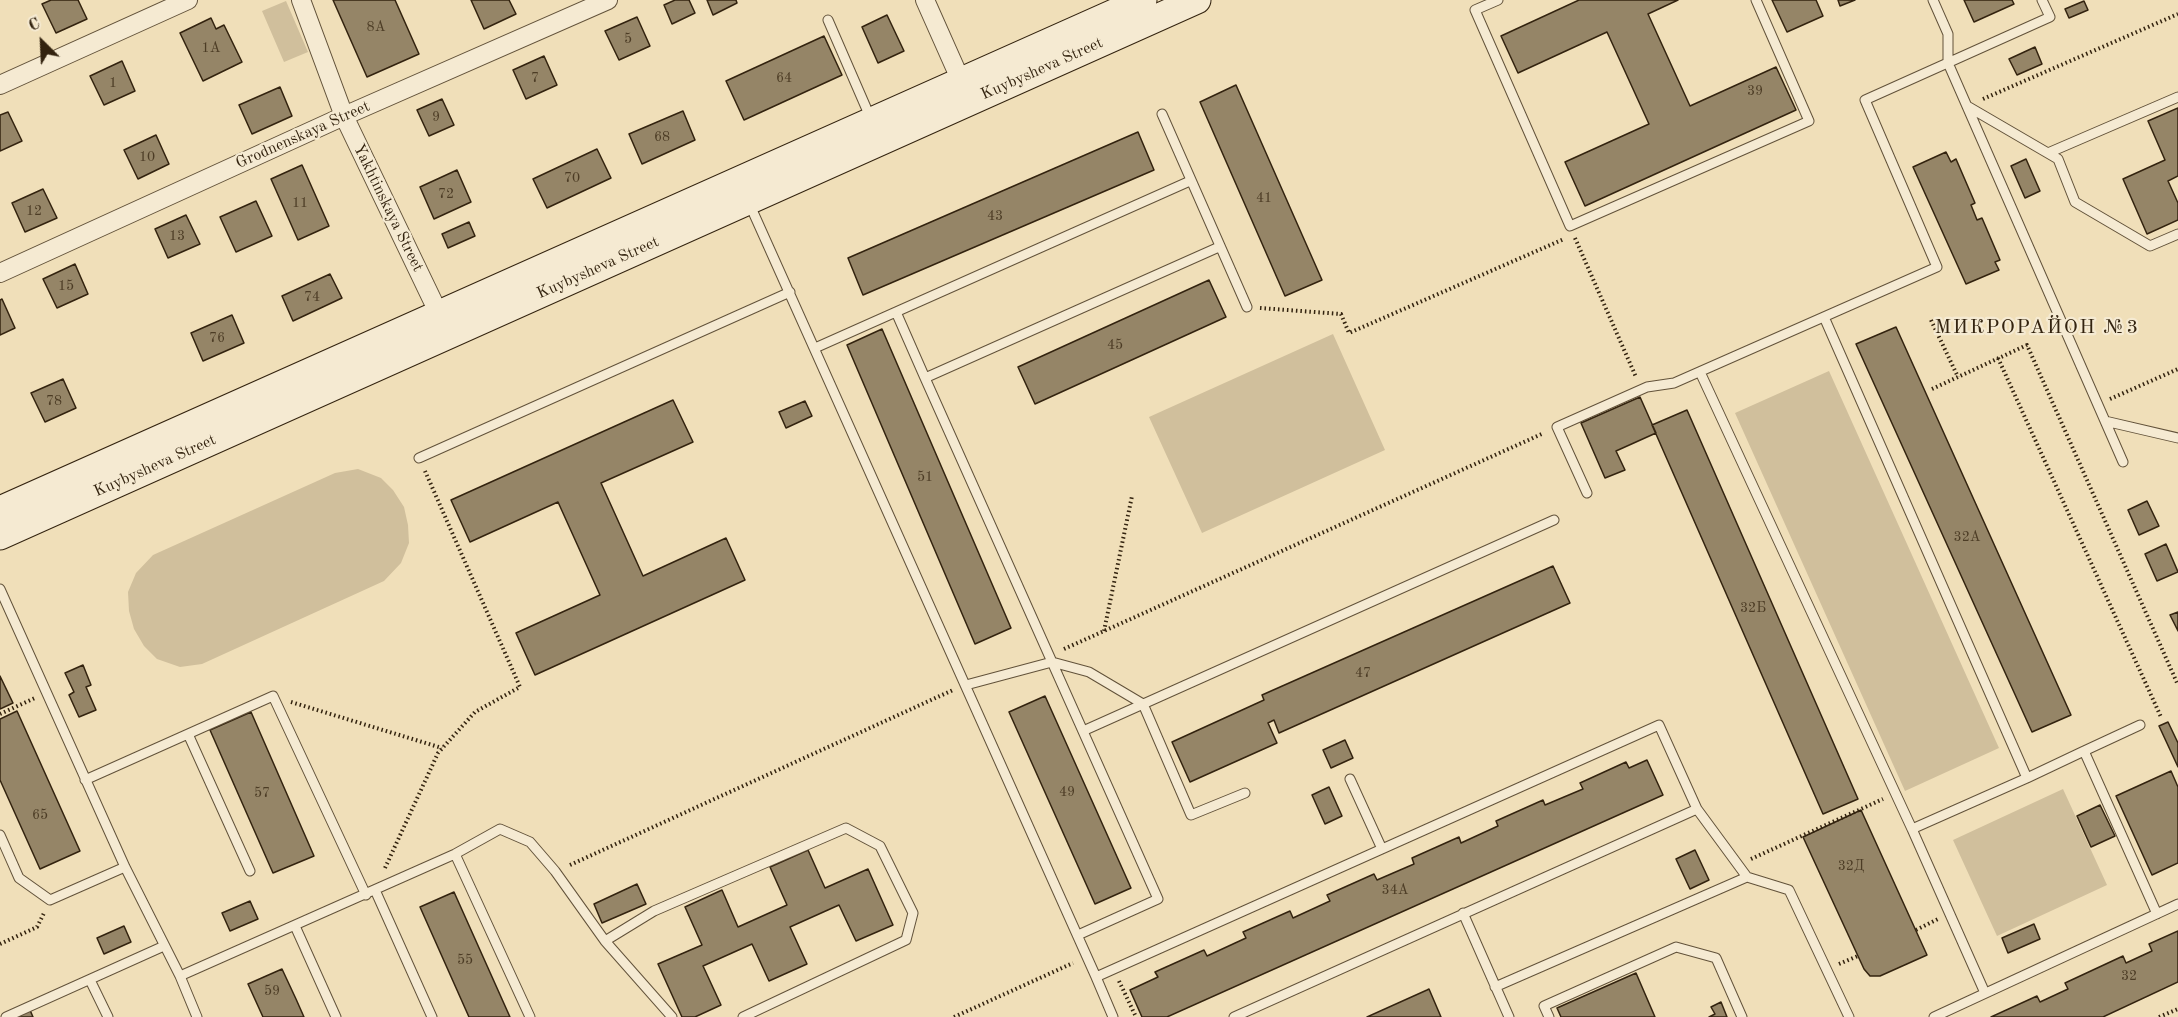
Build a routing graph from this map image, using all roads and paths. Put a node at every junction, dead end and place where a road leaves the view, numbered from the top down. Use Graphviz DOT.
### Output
graph roads {
  1 [pos="188,0"];
  2 [pos="301,0"];
  3 [pos="608,0"];
  4 [pos="925,0"];
  5 [pos="1143,0"];
  6 [pos="1196,0"];
  7 [pos="1498,0"];
  8 [pos="1756,0"];
  9 [pos="1933,0"];
  10 [pos="2042,0"];
  11 [pos="2178,14"];
  12 [pos="828,20"];
  13 [pos="1948,63"];
  14 [pos="0,85"];
  15 [pos="965,91"];
  16 [pos="2178,97"];
  17 [pos="1967,106"];
  18 [pos="1161,114"];
  19 [pos="344,116"];
  20 [pos="872,121"];
  21 [pos="2048,153"];
  22 [pos="1190,181"];
  23 [pos="744,190"];
  24 [pos="2178,234"];
  25 [pos="1219,247"];
  26 [pos="0,273"];
  27 [pos="790,292"];
  28 [pos="1247,307"];
  29 [pos="896,312"];
  30 [pos="1824,317"];
  31 [pos="1931,320"];
  32 [pos="444,324"];
  33 [pos="815,348"];
  34 [pos="1998,358"];
  35 [pos="2178,369"];
  36 [pos="1700,372"];
  37 [pos="1958,377"];
  38 [pos="925,378"];
  39 [pos="1932,388"];
  40 [pos="1641,390"];
  41 [pos="2098,404"];
  42 [pos="2105,421"];
  43 [pos="1557,427"];
  44 [pos="2178,438"];
  45 [pos="419,458"];
  46 [pos="2123,462"];
  47 [pos="1587,493"];
  48 [pos="1132,496"];
  49 [pos="0,510"];
  50 [pos="1554,520"];
  51 [pos="0,536"];
  52 [pos="1,594"];
  53 [pos="1104,631"];
  54 [pos="1051,659"];
  55 [pos="966,685"];
  56 [pos="2178,685"];
  57 [pos="46,693"];
  58 [pos="273,696"];
  59 [pos="1143,704"];
  60 [pos="0,714"];
  61 [pos="2161,717"];
  62 [pos="2140,725"];
  63 [pos="1083,731"];
  64 [pos="189,734"];
  65 [pos="442,748"];
  66 [pos="2084,751"];
  67 [pos="2026,778"];
  68 [pos="1350,779"];
  69 [pos="85,780"];
  70 [pos="1245,793"];
  71 [pos="1895,793"];
  72 [pos="1697,809"];
  73 [pos="1912,829"];
  74 [pos="0,835"];
  75 [pos="1382,849"];
  76 [pos="455,854"];
  77 [pos="1738,865"];
  78 [pos="124,867"];
  79 [pos="250,871"];
  80 [pos="555,871"];
  81 [pos="1747,877"];
  82 [pos="375,890"];
  83 [pos="366,895"];
  84 [pos="50,900"];
  85 [pos="2178,904"];
  86 [pos="1463,914"];
  87 [pos="1949,914"];
  88 [pos="2157,914"];
  89 [pos="296,926"];
  90 [pos="1916,930"];
  91 [pos="1078,936"];
  92 [pos="605,941"];
  93 [pos="0,944"];
  94 [pos="164,946"];
  95 [pos="1087,956"];
  96 [pos="1114,969"];
  97 [pos="180,976"];
  98 [pos="1096,977"];
  99 [pos="90,980"];
  100 [pos="1495,987"];
  101 [pos="1985,993"];
  102 [pos="2178,1009"];
  103 [pos="6,1017"];
  104 [pos="108,1017"];
  105 [pos="197,1017"];
  106 [pos="336,1017"];
  107 [pos="432,1017"];
  108 [pos="530,1017"];
  109 [pos="672,1017"];
  110 [pos="743,1017"];
  111 [pos="954,1017"];
  112 [pos="1113,1017"];
  113 [pos="1136,1017"];
  114 [pos="1234,1017"];
  115 [pos="1509,1017"];
  116 [pos="1549,1017"];
  117 [pos="1742,1017"];
  118 [pos="1849,1017"];
  119 [pos="1934,1017"];
  120 [pos="2160,1017"];
  1 -- 14 [label="street"];
  2 -- 19 [label="street, Yakhtinskaya Street"];
  3 -- 19 [label="street, Grodnenskaya Street"];
  4 -- 15 [label="street"];
  5 -- 15 [label="main road, Kuybysheva Street"];
  6 -- 15 [label="main road, Kuybysheva Street"];
  7 -- 8 [label="lane"];
  9 -- 13 [label="lane"];
  10 -- 13 [label="lane"];
  11 -- 17 [label="path"];
  12 -- 20 [label="lane"];
  13 -- 17 [label="lane"];
  13 -- 30 [label="lane"];
  15 -- 20 [label="main road, Kuybysheva Street"];
  15 -- 23 [label="main road, Kuybysheva Street"];
  16 -- 21 [label="lane"];
  17 -- 21 [label="lane"];
  17 -- 41 [label="lane"];
  18 -- 22 [label="lane"];
  19 -- 26 [label="street, Grodnenskaya Street"];
  19 -- 32 [label="street, Yakhtinskaya Street"];
  20 -- 23 [label="main road, Kuybysheva Street"];
  21 -- 24 [label="lane"];
  22 -- 25 [label="lane"];
  22 -- 29 [label="lane"];
  23 -- 27 [label="lane"];
  23 -- 32 [label="main road, Kuybysheva Street"];
  25 -- 28 [label="lane"];
  25 -- 38 [label="lane"];
  27 -- 33 [label="lane"];
  27 -- 45 [label="lane"];
  28 -- 40 [label="path"];
  29 -- 33 [label="lane"];
  29 -- 38 [label="lane"];
  30 -- 36 [label="lane"];
  30 -- 67 [label="lane"];
  31 -- 37 [label="path"];
  32 -- 49 [label="main road, Kuybysheva Street"];
  32 -- 51 [label="main road, Kuybysheva Street"];
  33 -- 55 [label="lane"];
  34 -- 37 [label="path"];
  34 -- 56 [label="path"];
  34 -- 61 [label="path"];
  35 -- 41 [label="path"];
  36 -- 40 [label="lane"];
  36 -- 71 [label="lane"];
  37 -- 39 [label="path"];
  38 -- 54 [label="lane"];
  40 -- 43 [label="lane"];
  41 -- 42 [label="lane"];
  42 -- 44 [label="lane"];
  42 -- 46 [label="lane"];
  43 -- 47 [label="lane"];
  43 -- 53 [label="path"];
  45 -- 65 [label="path"];
  48 -- 53 [label="path"];
  50 -- 59 [label="lane"];
  52 -- 57 [label="lane"];
  53 -- 54 [label="path"];
  54 -- 55 [label="lane"];
  54 -- 59 [label="lane"];
  54 -- 63 [label="lane"];
  55 -- 80 [label="path"];
  55 -- 91 [label="lane"];
  57 -- 60 [label="path"];
  57 -- 69 [label="lane"];
  58 -- 64 [label="lane"];
  58 -- 65 [label="path"];
  58 -- 83 [label="lane"];
  59 -- 63 [label="lane"];
  59 -- 70 [label="lane"];
  62 -- 66 [label="lane"];
  63 -- 91 [label="lane"];
  64 -- 69 [label="lane"];
  64 -- 79 [label="lane"];
  65 -- 82 [label="path"];
  66 -- 67 [label="lane"];
  66 -- 88 [label="lane"];
  67 -- 73 [label="lane"];
  68 -- 75 [label="lane"];
  69 -- 78 [label="lane"];
  71 -- 73 [label="lane"];
  71 -- 77 [label="path"];
  72 -- 75 [label="lane"];
  72 -- 77 [label="lane"];
  72 -- 86 [label="lane"];
  73 -- 87 [label="lane"];
  74 -- 84 [label="lane"];
  75 -- 96 [label="lane"];
  76 -- 80 [label="lane"];
  76 -- 82 [label="lane"];
  76 -- 108 [label="lane"];
  77 -- 81 [label="lane"];
  78 -- 84 [label="lane"];
  78 -- 94 [label="lane"];
  80 -- 92 [label="lane"];
  81 -- 100 [label="lane"];
  81 -- 118 [label="lane"];
  82 -- 83 [label="lane"];
  82 -- 107 [label="lane"];
  83 -- 89 [label="lane"];
  84 -- 93 [label="path"];
  85 -- 88 [label="lane"];
  86 -- 100 [label="lane"];
  86 -- 114 [label="lane"];
  87 -- 90 [label="path"];
  87 -- 101 [label="lane"];
  88 -- 101 [label="lane"];
  89 -- 97 [label="lane"];
  89 -- 106 [label="lane"];
  91 -- 95 [label="lane"];
  92 -- 109 [label="lane"];
  92 -- 110 [label="lane"];
  94 -- 97 [label="lane"];
  94 -- 99 [label="lane"];
  95 -- 98 [label="lane"];
  95 -- 111 [label="path"];
  96 -- 98 [label="lane"];
  96 -- 113 [label="path"];
  97 -- 105 [label="lane"];
  98 -- 112 [label="lane"];
  99 -- 103 [label="lane"];
  99 -- 104 [label="lane"];
  100 -- 115 [label="lane"];
  101 -- 119 [label="lane"];
  102 -- 120 [label="path"];
  116 -- 117 [label="lane"];
}
